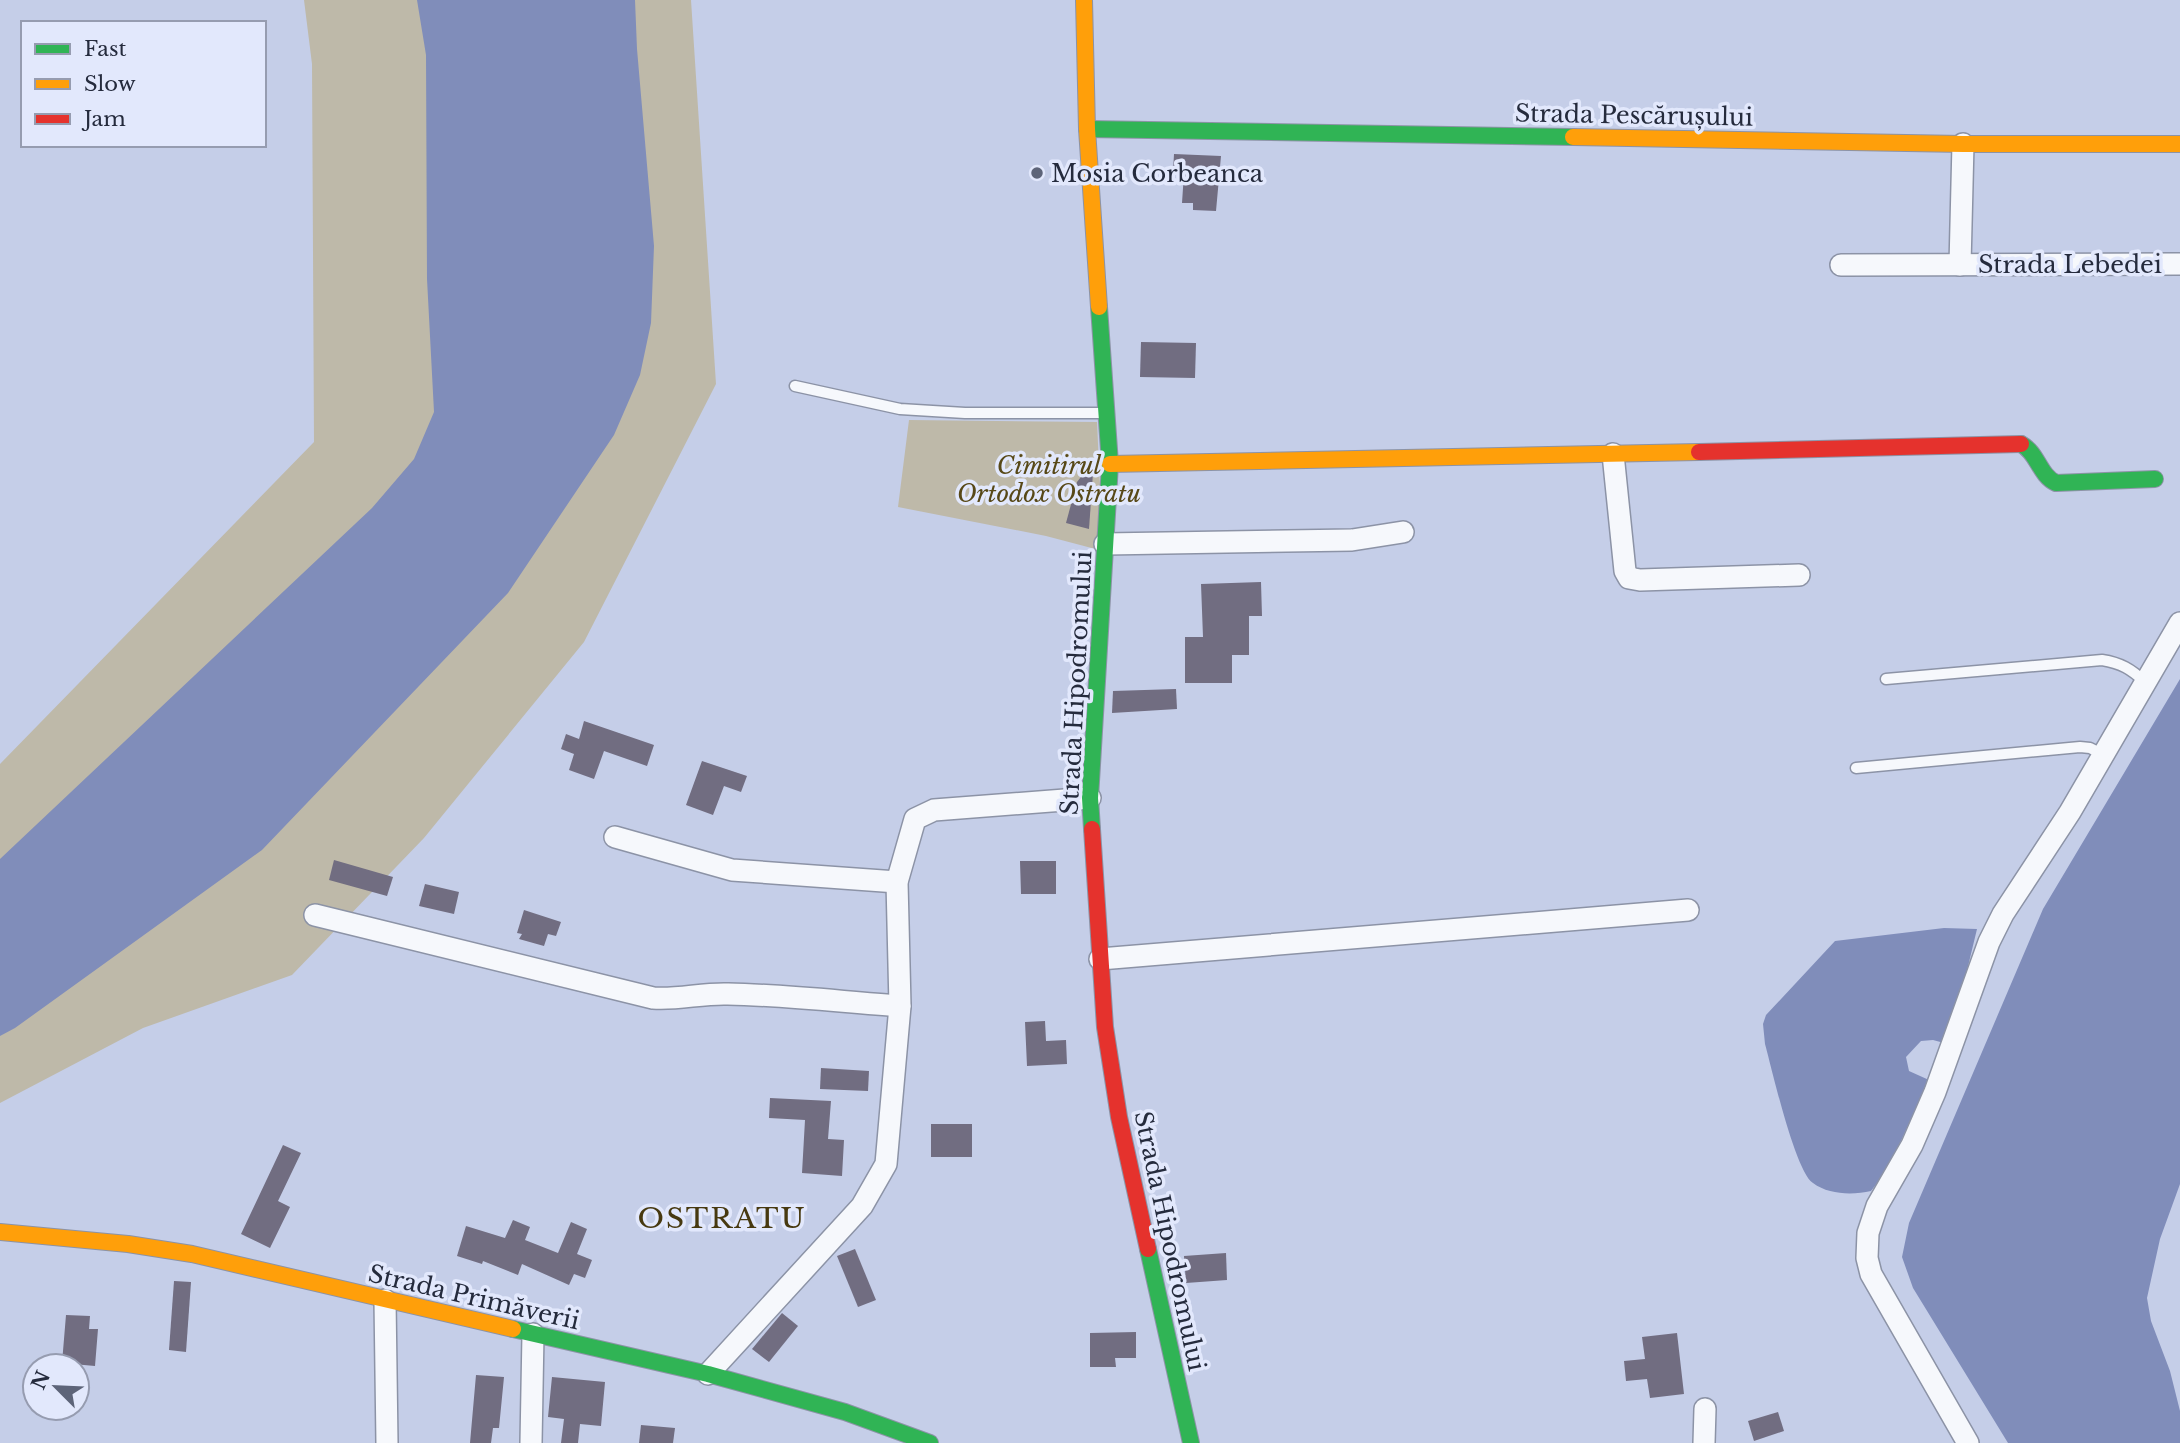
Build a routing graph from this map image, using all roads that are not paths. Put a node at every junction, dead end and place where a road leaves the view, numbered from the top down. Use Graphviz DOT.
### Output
graph roads {
  1 [pos="1084,0"];
  2 [pos="1087,129"];
  3 [pos="1963,144"];
  4 [pos="2180,144"];
  5 [pos="2180,264"];
  6 [pos="1841,265"];
  7 [pos="1960,265"];
  8 [pos="795,386"];
  9 [pos="1107,413"];
  10 [pos="1613,454"];
  11 [pos="1110,464"];
  12 [pos="2155,479"];
  13 [pos="1404,532"];
  14 [pos="1105,544"];
  15 [pos="1799,575"];
  16 [pos="2180,623"];
  17 [pos="1886,679"];
  18 [pos="2145,682"];
  19 [pos="2104,755"];
  20 [pos="1856,768"];
  21 [pos="1090,798"];
  22 [pos="615,836"];
  23 [pos="897,882"];
  24 [pos="1688,910"];
  25 [pos="315,915"];
  26 [pos="1100,959"];
  27 [pos="900,1006"];
  28 [pos="0,1232"];
  29 [pos="385,1300"];
  30 [pos="533,1335"];
  31 [pos="708,1374"];
  32 [pos="1705,1409"];
  33 [pos="387,1443"];
  34 [pos="531,1443"];
  35 [pos="930,1443"];
  36 [pos="1191,1443"];
  37 [pos="1704,1443"];
  38 [pos="1968,1443"];
  1 -- 2 [label="street, Strada Hipodromului"];
  2 -- 3 [label="street, Strada Pescărușului"];
  2 -- 9 [label="street, Strada Hipodromului"];
  3 -- 4 [label="street, Strada Pescărușului"];
  3 -- 7 [label="street, Strada Lebedei"];
  5 -- 7 [label="street, Strada Lebedei"];
  6 -- 7 [label="street, Strada Lebedei"];
  8 -- 9 [label="lane"];
  9 -- 11 [label="street, Strada Hipodromului"];
  10 -- 11 [label="street"];
  10 -- 12 [label="street"];
  10 -- 15 [label="street"];
  11 -- 14 [label="street, Strada Hipodromului"];
  13 -- 14 [label="street"];
  14 -- 21 [label="street, Strada Hipodromului"];
  16 -- 18 [label="street"];
  17 -- 18 [label="lane"];
  18 -- 19 [label="street"];
  19 -- 20 [label="lane"];
  19 -- 38 [label="street"];
  21 -- 23 [label="street"];
  21 -- 26 [label="street, Strada Hipodromului"];
  22 -- 23 [label="street"];
  23 -- 27 [label="street"];
  24 -- 26 [label="street"];
  25 -- 27 [label="street"];
  26 -- 36 [label="street, Strada Hipodromului"];
  27 -- 31 [label="street"];
  28 -- 29 [label="street, Strada Primăverii"];
  29 -- 30 [label="street, Strada Primăverii"];
  29 -- 33 [label="street"];
  30 -- 31 [label="street, Strada Primăverii"];
  30 -- 34 [label="street"];
  31 -- 35 [label="street, Strada Primăverii"];
  32 -- 37 [label="street"];
}
